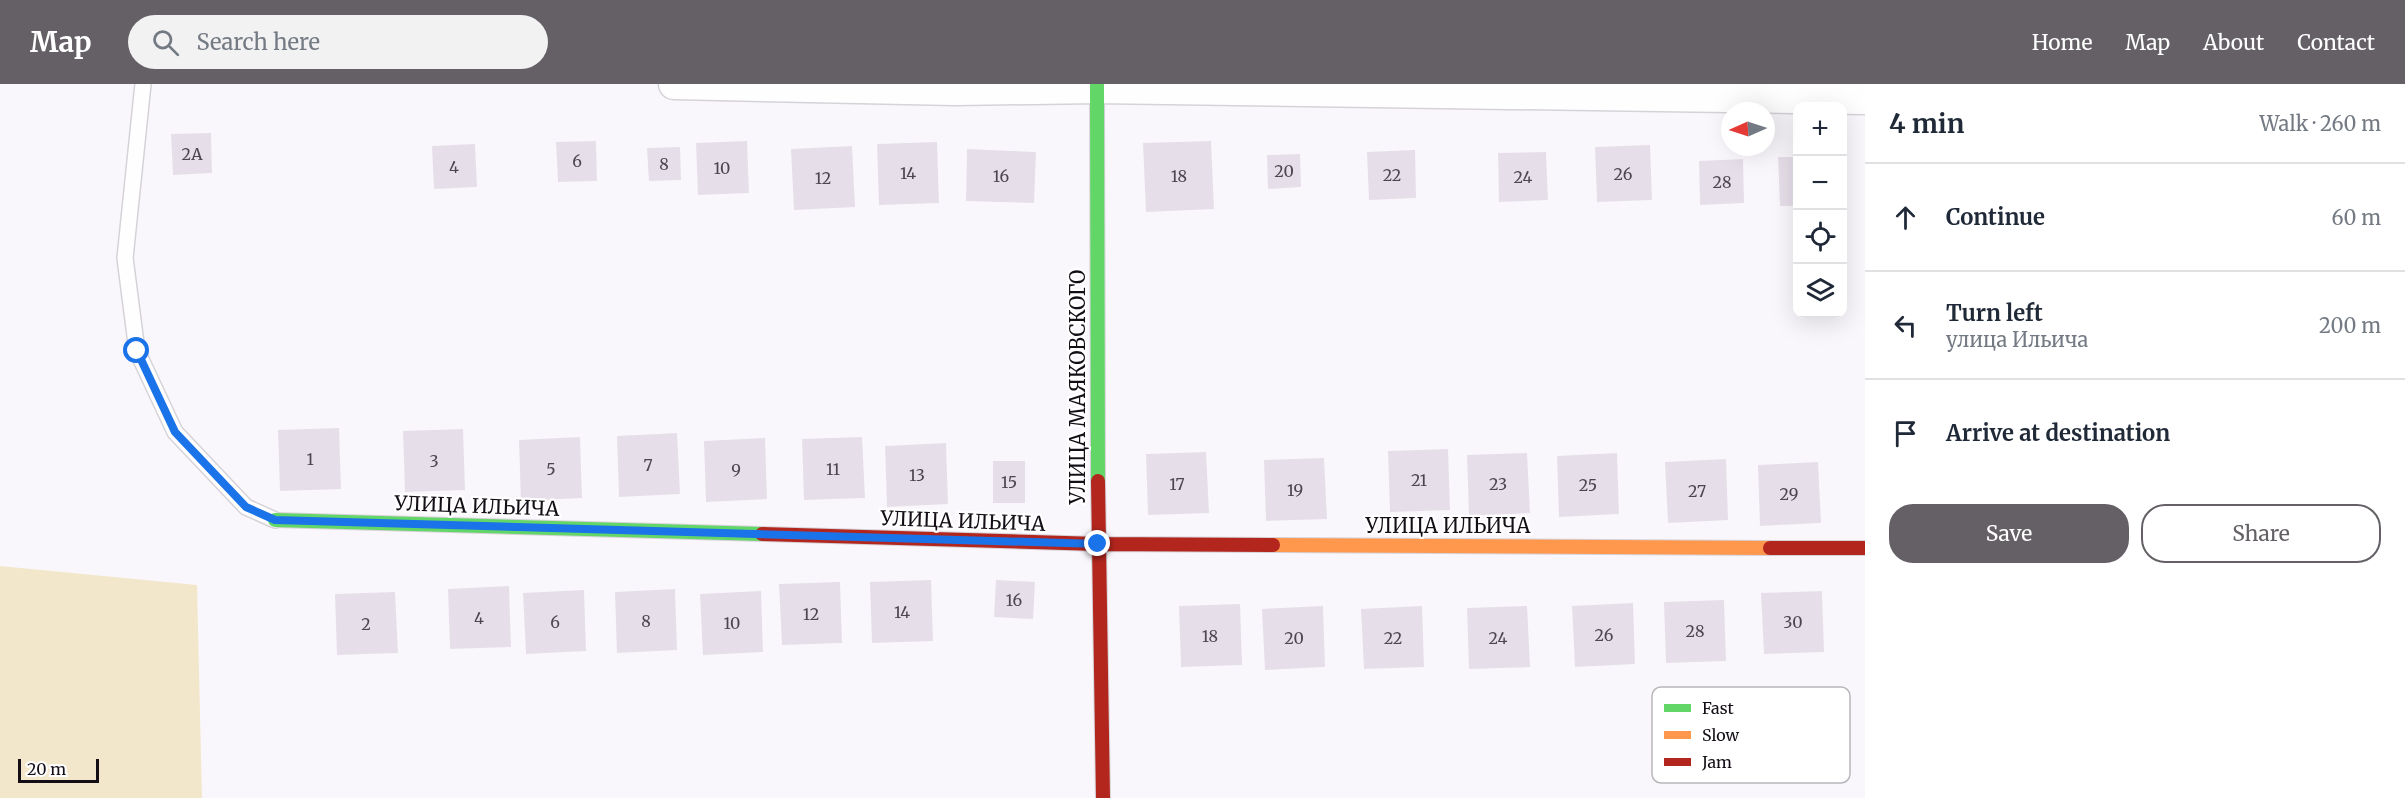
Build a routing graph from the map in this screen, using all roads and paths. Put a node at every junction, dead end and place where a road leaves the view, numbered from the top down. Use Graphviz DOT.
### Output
graph roads {
  1 [pos="143,84"];
  2 [pos="674,84"];
  3 [pos="1097,86"];
  4 [pos="1865,99"];
  5 [pos="275,520"];
  6 [pos="1098,544"];
  7 [pos="1865,548"];
  8 [pos="1103,798"];
  1 -- 5 [label="lane"];
  2 -- 3 [label="street"];
  3 -- 4 [label="street"];
  3 -- 6 [label="street, УЛИЦА МАЯКОВСКОГО"];
  5 -- 6 [label="street, УЛИЦА ИЛЬИЧА"];
  6 -- 7 [label="street, УЛИЦА ИЛЬИЧА"];
  6 -- 8 [label="street, УЛИЦА МАЯКОВСКОГО"];
}
